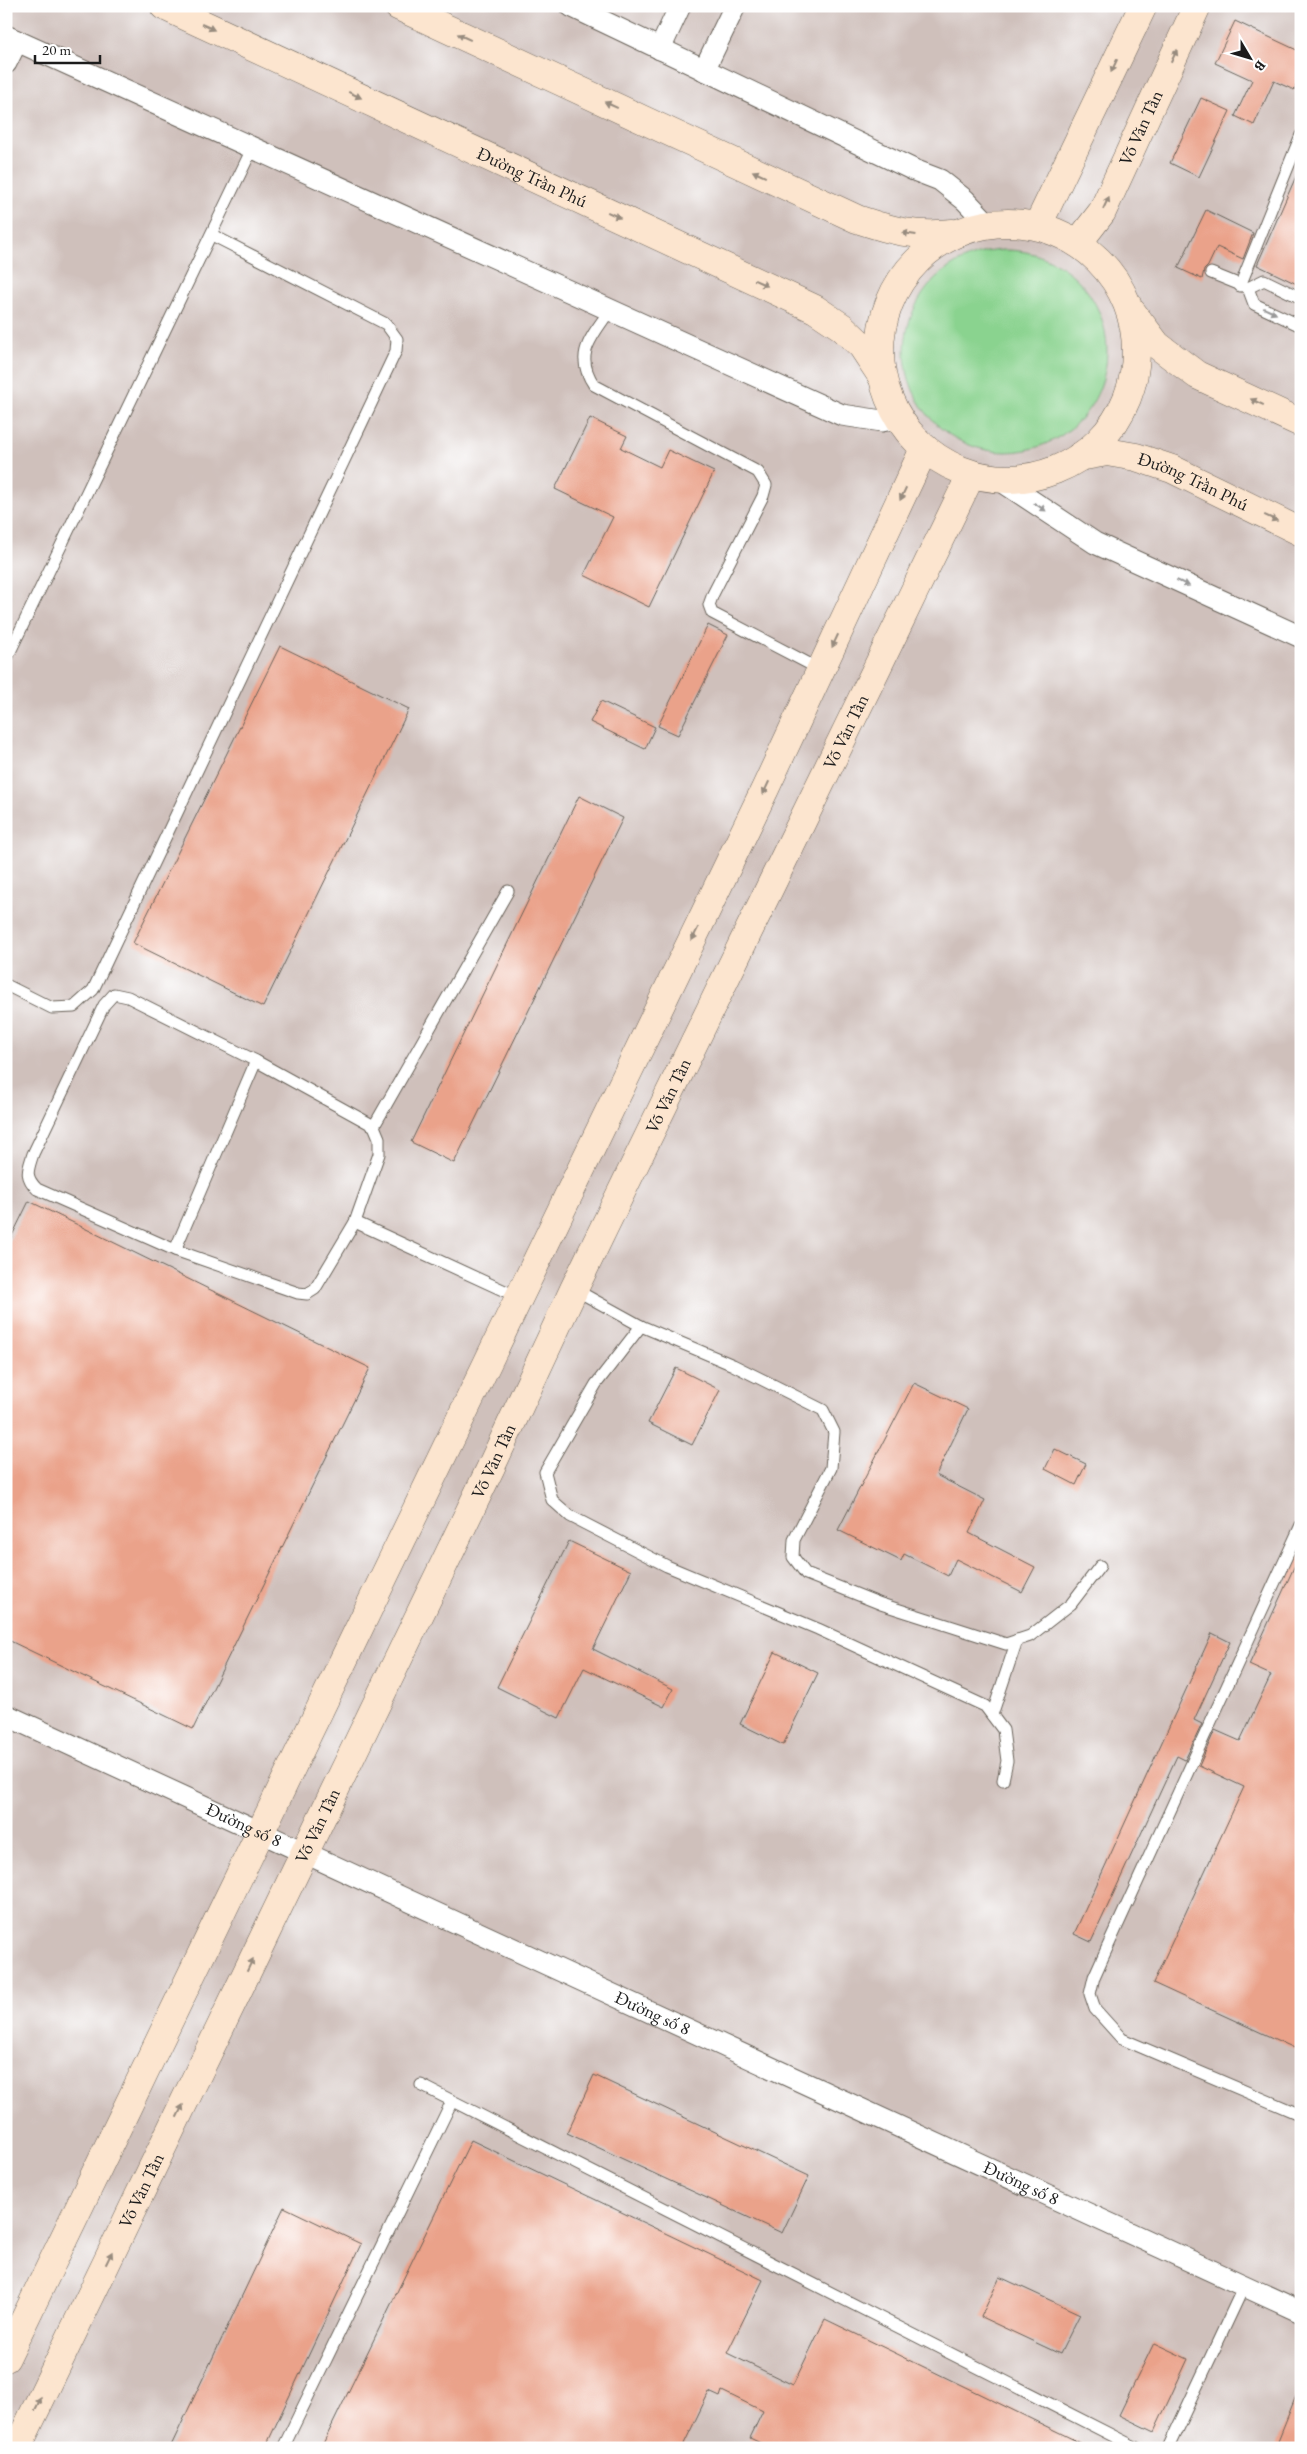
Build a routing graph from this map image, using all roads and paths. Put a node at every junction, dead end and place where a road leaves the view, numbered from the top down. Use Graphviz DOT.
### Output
graph roads {
  1 [pos="164,6"];
  2 [pos="398,6"];
  3 [pos="571,6"];
  4 [pos="680,6"];
  5 [pos="735,6"];
  6 [pos="1143,6"];
  7 [pos="1197,6"];
  8 [pos="12,38"];
  9 [pos="660,49"];
  10 [pos="6,63"];
  11 [pos="704,70"];
  12 [pos="1301,135"];
  13 [pos="253,148"];
  14 [pos="988,224"];
  15 [pos="1038,226"];
  16 [pos="957,233"];
  17 [pos="212,235"];
  18 [pos="1078,243"];
  19 [pos="1211,273"];
  20 [pos="1244,287"];
  21 [pos="1301,298"];
  22 [pos="1128,307"];
  23 [pos="610,310"];
  24 [pos="1301,326"];
  25 [pos="881,375"];
  26 [pos="897,418"];
  27 [pos="1301,423"];
  28 [pos="924,450"];
  29 [pos="1079,457"];
  30 [pos="971,475"];
  31 [pos="1000,480"];
  32 [pos="1301,532"];
  33 [pos="1301,637"];
  34 [pos="6,660"];
  35 [pos="821,670"];
  36 [pos="508,891"];
  37 [pos="6,985"];
  38 [pos="256,1061"];
  39 [pos="374,1126"];
  40 [pos="355,1222"];
  41 [pos="175,1250"];
  42 [pos="574,1289"];
  43 [pos="520,1298"];
  44 [pos="641,1326"];
  45 [pos="1301,1524"];
  46 [pos="1100,1566"];
  47 [pos="1017,1640"];
  48 [pos="6,1715"];
  49 [pos="992,1716"];
  50 [pos="1003,1780"];
  51 [pos="261,1833"];
  52 [pos="304,1853"];
  53 [pos="421,2085"];
  54 [pos="452,2101"];
  55 [pos="1301,2115"];
  56 [pos="1244,2286"];
  57 [pos="1301,2312"];
  58 [pos="6,2358"];
  59 [pos="17,2448"];
  60 [pos="283,2448"];
  61 [pos="1137,2448"];
  62 [pos="1168,2448"];
  1 -- 25 [label="street, Đường Trần Phú, one-way"];
  16 -- 2 [label="street, one-way"];
  3 -- 9 [label="street"];
  4 -- 9 [label="street"];
  5 -- 11 [label="street"];
  6 -- 15 [label="street, one-way"];
  18 -- 7 [label="street, Võ Văn Tần, one-way"];
  8 -- 10 [label="street"];
  8 -- 13 [label="street"];
  9 -- 11 [label="street"];
  11 -- 14 [label="street"];
  12 -- 20 [label="lane"];
  13 -- 17 [label="lane"];
  13 -- 23 [label="street"];
  14 -- 15 [label="street"];
  14 -- 16 [label="street"];
  15 -- 18 [label="street"];
  16 -- 25 [label="street"];
  17 -- 34 [label="lane"];
  17 -- 37 [label="lane"];
  18 -- 22 [label="street"];
  19 -- 20 [label="lane"];
  20 -- 21 [label="lane"];
  20 -- 24 [label="lane, one-way"];
  27 -- 22 [label="street, one-way"];
  22 -- 29 [label="street"];
  23 -- 26 [label="street"];
  23 -- 35 [label="lane"];
  25 -- 26 [label="street"];
  26 -- 28 [label="street"];
  28 -- 30 [label="street"];
  28 -- 35 [label="street, one-way"];
  29 -- 31 [label="street"];
  29 -- 32 [label="street, Đường Trần Phú, one-way"];
  30 -- 31 [label="street"];
  30 -- 42 [label="street, Võ Văn Tần"];
  31 -- 33 [label="street, one-way"];
  35 -- 43 [label="street, one-way"];
  36 -- 39 [label="lane"];
  38 -- 39 [label="lane"];
  38 -- 41 [label="lane"];
  38 -- 41 [label="lane"];
  39 -- 40 [label="lane"];
  40 -- 41 [label="lane"];
  40 -- 43 [label="lane"];
  42 -- 44 [label="lane"];
  42 -- 52 [label="street, Võ Văn Tần"];
  43 -- 51 [label="street"];
  44 -- 47 [label="lane"];
  44 -- 49 [label="lane"];
  45 -- 55 [label="lane"];
  46 -- 47 [label="lane"];
  47 -- 49 [label="lane"];
  48 -- 51 [label="street, Đường số 8"];
  49 -- 50 [label="lane"];
  51 -- 52 [label="street, Đường số 8"];
  51 -- 58 [label="street"];
  52 -- 56 [label="street, Đường số 8"];
  59 -- 52 [label="street, Võ Văn Tần, one-way"];
  53 -- 54 [label="lane"];
  54 -- 60 [label="lane"];
  54 -- 61 [label="lane"];
  56 -- 57 [label="street, Đường số 8"];
  56 -- 62 [label="lane"];
}
